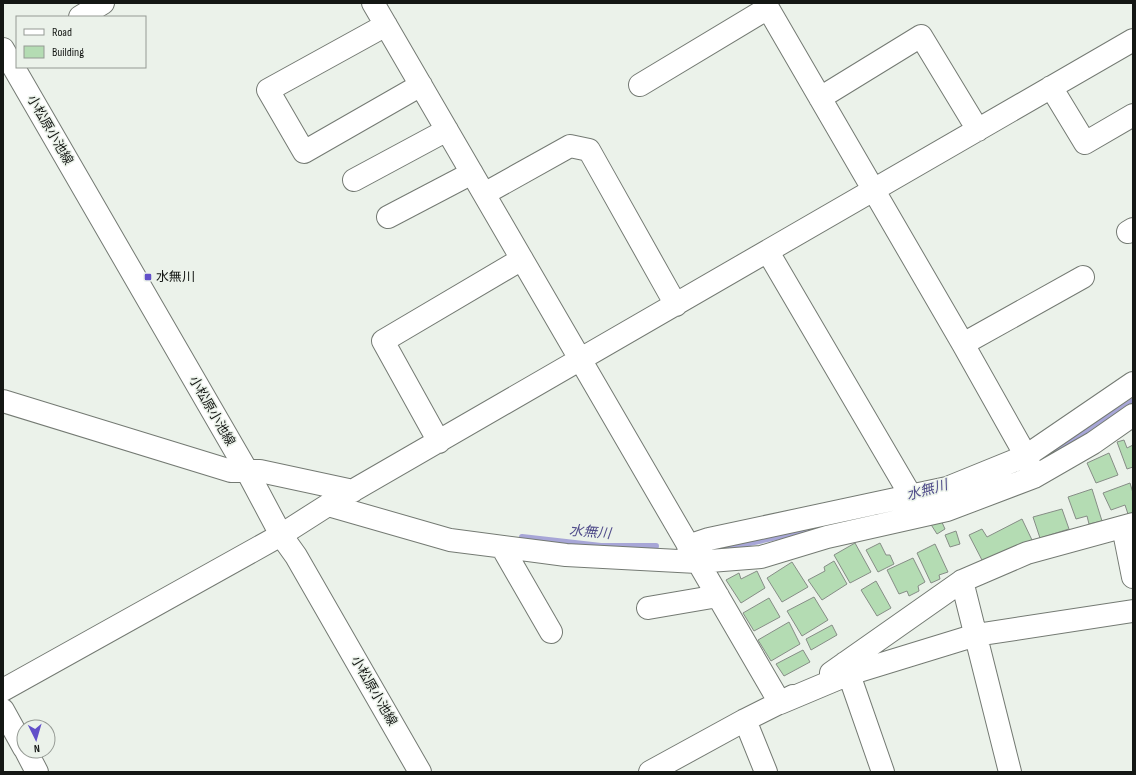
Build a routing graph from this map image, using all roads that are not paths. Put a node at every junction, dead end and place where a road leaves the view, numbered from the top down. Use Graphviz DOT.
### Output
graph roads {
  1 [pos="103,3"];
  2 [pos="373,3"];
  3 [pos="767,6"];
  4 [pos="82,16"];
  5 [pos="386,25"];
  6 [pos="1133,40"];
  7 [pos="8,56"];
  8 [pos="640,84"];
  9 [pos="421,85"];
  10 [pos="1051,87"];
  11 [pos="820,98"];
  12 [pos="1133,115"];
  13 [pos="447,130"];
  14 [pos="978,130"];
  15 [pos="472,173"];
  16 [pos="354,180"];
  17 [pos="874,190"];
  18 [pos="484,194"];
  19 [pos="388,217"];
  20 [pos="768,252"];
  21 [pos="522,259"];
  22 [pos="1083,277"];
  23 [pos="676,305"];
  24 [pos="963,344"];
  25 [pos="580,360"];
  26 [pos="1133,383"];
  27 [pos="3,401"];
  28 [pos="1133,415"];
  29 [pos="439,442"];
  30 [pos="1026,456"];
  31 [pos="247,471"];
  32 [pos="1034,477"];
  33 [pos="354,491"];
  34 [pos="328,505"];
  35 [pos="913,506"];
  36 [pos="1128,525"];
  37 [pos="281,535"];
  38 [pos="502,547"];
  39 [pos="693,554"];
  40 [pos="1133,577"];
  41 [pos="962,581"];
  42 [pos="718,596"];
  43 [pos="648,608"];
  44 [pos="1133,611"];
  45 [pos="551,632"];
  46 [pos="976,635"];
  47 [pos="847,669"];
  48 [pos="3,690"];
  49 [pos="780,703"];
  50 [pos="3,710"];
  51 [pos="745,720"];
  52 [pos="16,734"];
  53 [pos="30,759"];
  54 [pos="37,772"];
  55 [pos="420,772"];
  56 [pos="650,772"];
  57 [pos="766,772"];
  58 [pos="883,772"];
  59 [pos="1010,772"];
  1 -- 4 [label="street"];
  2 -- 5 [label="street"];
  3 -- 8 [label="street"];
  3 -- 11 [label="street"];
  5 -- 9 [label="street"];
  5 -- 9 [label="street"];
  6 -- 10 [label="street"];
  7 -- 31 [label="street, 小松原小池線"];
  9 -- 13 [label="street"];
  10 -- 12 [label="street"];
  10 -- 14 [label="street"];
  11 -- 14 [label="street"];
  11 -- 17 [label="street"];
  13 -- 15 [label="street"];
  13 -- 16 [label="street"];
  14 -- 17 [label="street"];
  15 -- 18 [label="street"];
  15 -- 19 [label="street"];
  17 -- 20 [label="street"];
  17 -- 24 [label="street"];
  18 -- 21 [label="street"];
  18 -- 23 [label="street"];
  20 -- 23 [label="street"];
  20 -- 35 [label="street"];
  21 -- 25 [label="street"];
  21 -- 29 [label="street"];
  22 -- 24 [label="street"];
  23 -- 25 [label="street"];
  24 -- 30 [label="street"];
  25 -- 29 [label="street"];
  25 -- 39 [label="street"];
  26 -- 30 [label="street"];
  27 -- 31 [label="street"];
  28 -- 32 [label="street"];
  29 -- 33 [label="street"];
  30 -- 32 [label="street"];
  30 -- 35 [label="street"];
  31 -- 33 [label="street"];
  31 -- 37 [label="street, 小松原小池線"];
  32 -- 35 [label="street"];
  33 -- 34 [label="street"];
  34 -- 37 [label="street"];
  34 -- 38 [label="street"];
  35 -- 39 [label="street"];
  36 -- 40 [label="street"];
  36 -- 41 [label="street"];
  37 -- 48 [label="street"];
  37 -- 55 [label="street, 小松原小池線"];
  38 -- 39 [label="street"];
  38 -- 45 [label="street"];
  39 -- 42 [label="street"];
  41 -- 46 [label="street"];
  41 -- 47 [label="street"];
  42 -- 43 [label="street"];
  42 -- 49 [label="street"];
  44 -- 46 [label="street"];
  46 -- 47 [label="street"];
  46 -- 59 [label="street"];
  47 -- 49 [label="street"];
  47 -- 58 [label="street"];
  49 -- 51 [label="street"];
  50 -- 52 [label="street"];
  51 -- 56 [label="street"];
  51 -- 57 [label="street"];
  53 -- 54 [label="street"];
}
